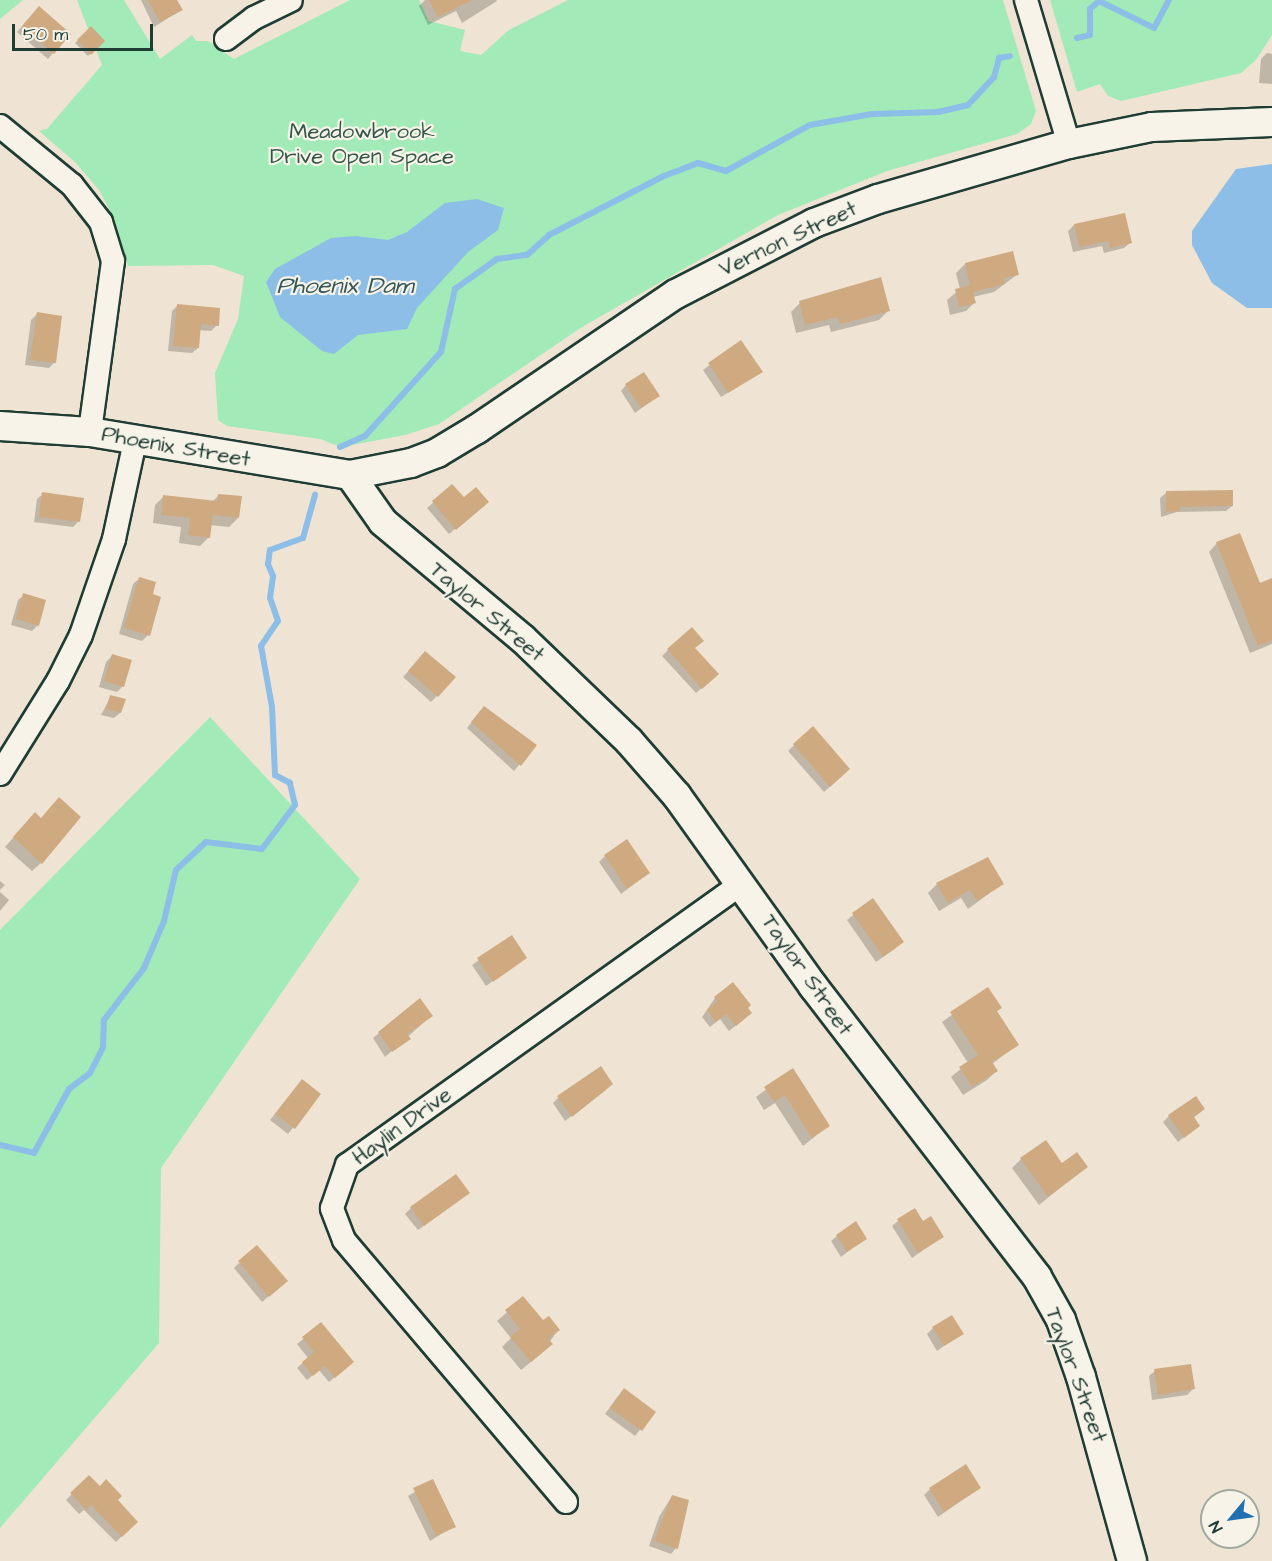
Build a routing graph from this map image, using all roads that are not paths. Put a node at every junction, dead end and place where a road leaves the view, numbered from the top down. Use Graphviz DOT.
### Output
graph roads {
  1 [pos="291,0"];
  2 [pos="1026,0"];
  3 [pos="249,9"];
  4 [pos="226,39"];
  5 [pos="1272,122"];
  6 [pos="0,126"];
  7 [pos="1069,144"];
  8 [pos="0,426"];
  9 [pos="90,432"];
  10 [pos="135,441"];
  11 [pos="350,475"];
  12 [pos="0,774"];
  13 [pos="742,883"];
  14 [pos="566,1502"];
  15 [pos="1132,1561"];
  1 -- 3 [label="street"];
  2 -- 7 [label="street"];
  3 -- 4 [label="street"];
  5 -- 7 [label="street, Vernon Street"];
  6 -- 9 [label="street"];
  7 -- 11 [label="street, Vernon Street"];
  8 -- 9 [label="street, Phoenix Street"];
  9 -- 10 [label="street, Phoenix Street"];
  10 -- 11 [label="street, Phoenix Street"];
  10 -- 12 [label="street"];
  11 -- 13 [label="street, Taylor Street"];
  13 -- 14 [label="street, Haylin Drive"];
  13 -- 15 [label="street, Taylor Street"];
}
